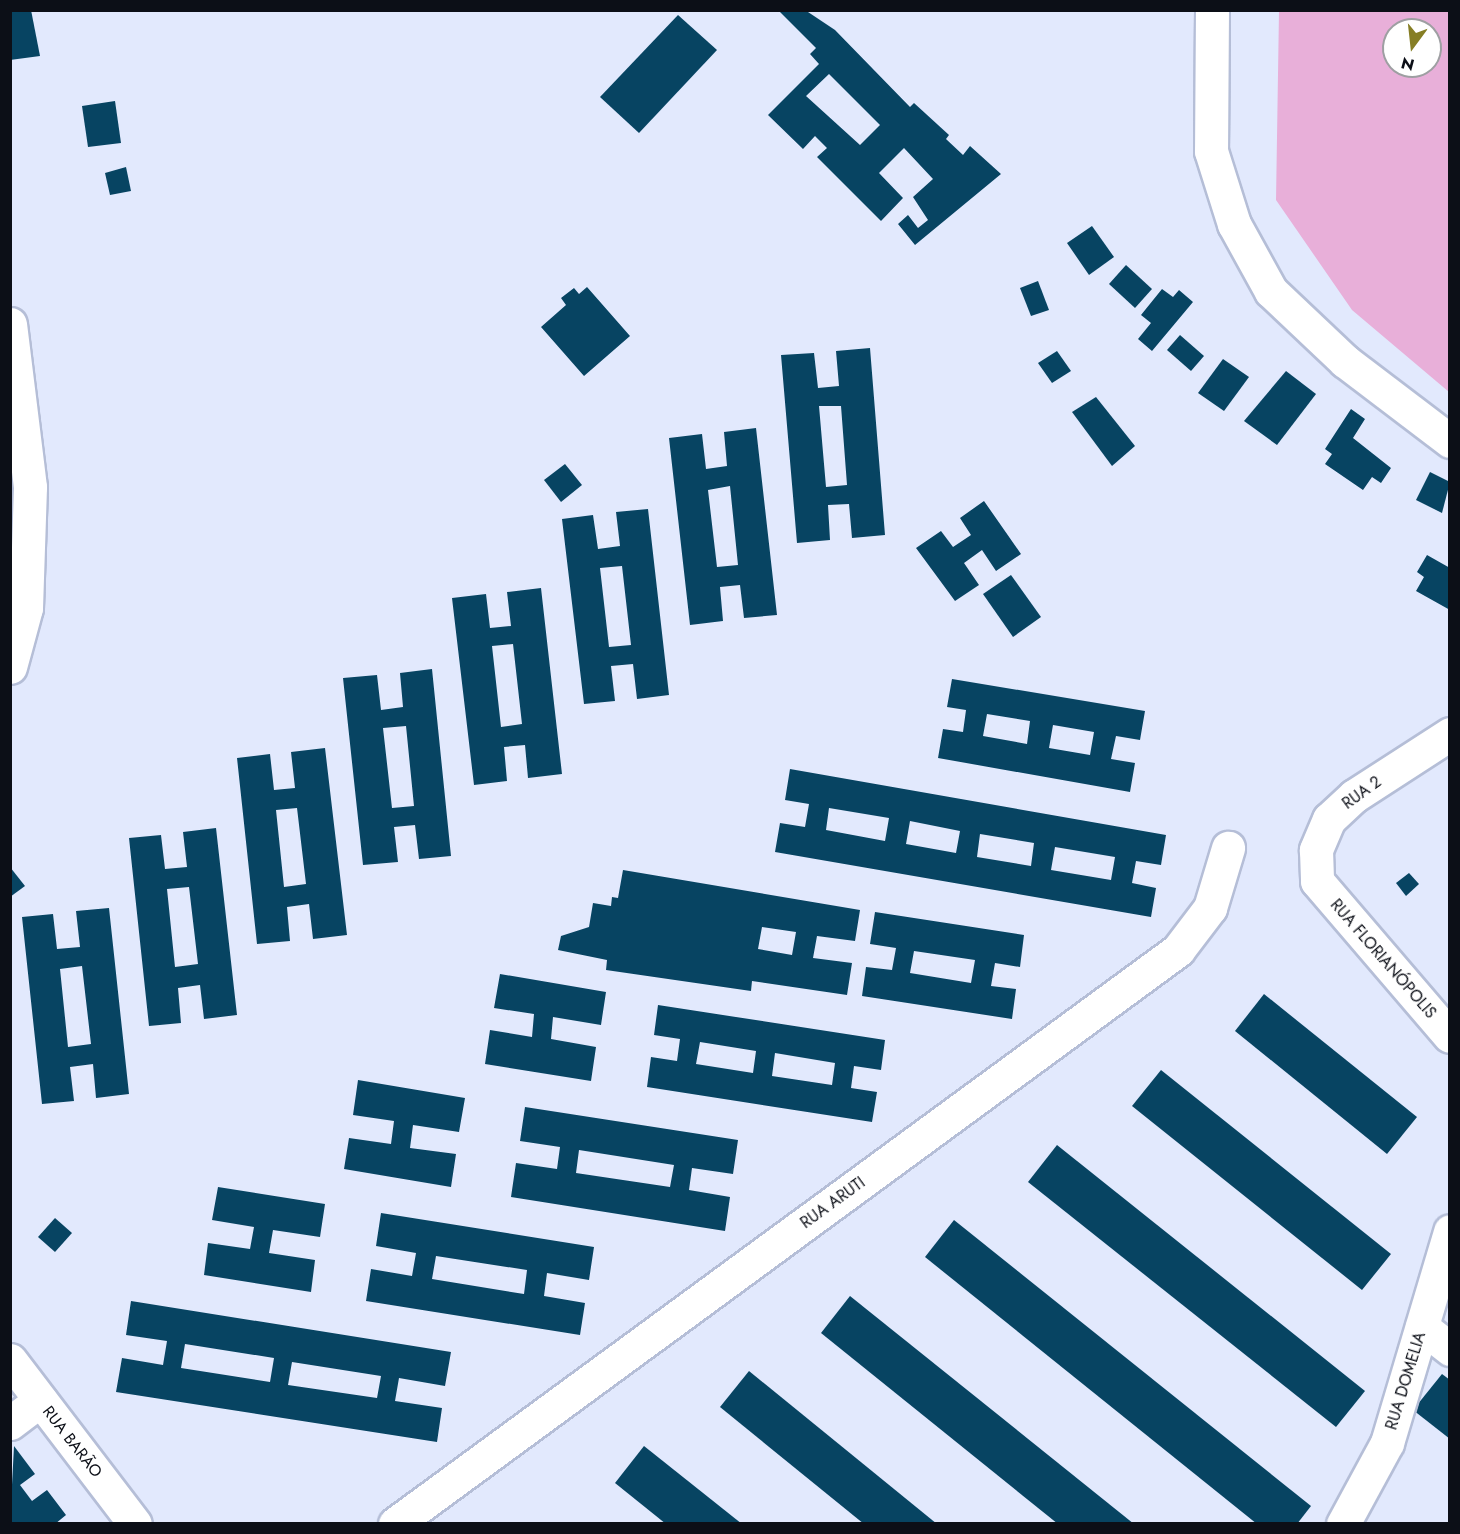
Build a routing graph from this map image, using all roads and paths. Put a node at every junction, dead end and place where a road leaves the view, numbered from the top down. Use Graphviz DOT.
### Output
graph roads {
  1 [pos="1212,10"];
  2 [pos="10,324"];
  3 [pos="1449,441"];
  4 [pos="10,667"];
  5 [pos="1449,734"];
  6 [pos="1228,848"];
  7 [pos="1317,881"];
  8 [pos="1449,1036"];
  9 [pos="1449,1231"];
  10 [pos="1422,1327"];
  11 [pos="1449,1349"];
  12 [pos="10,1360"];
  13 [pos="40,1400"];
  14 [pos="10,1423"];
  15 [pos="135,1524"];
  16 [pos="395,1524"];
  17 [pos="1343,1524"];
  1 -- 3 [label="street"];
  2 -- 4 [label="street"];
  5 -- 7 [label="street, RUA 2"];
  6 -- 16 [label="street, RUA ARUTI"];
  7 -- 8 [label="street, RUA FLORIANÓPOLIS"];
  9 -- 10 [label="street, RUA DOMELIA"];
  10 -- 11 [label="street"];
  10 -- 17 [label="street, RUA DOMELIA"];
  12 -- 13 [label="street, RUA BARÃO"];
  13 -- 14 [label="street"];
  13 -- 15 [label="street, RUA BARÃO"];
}
